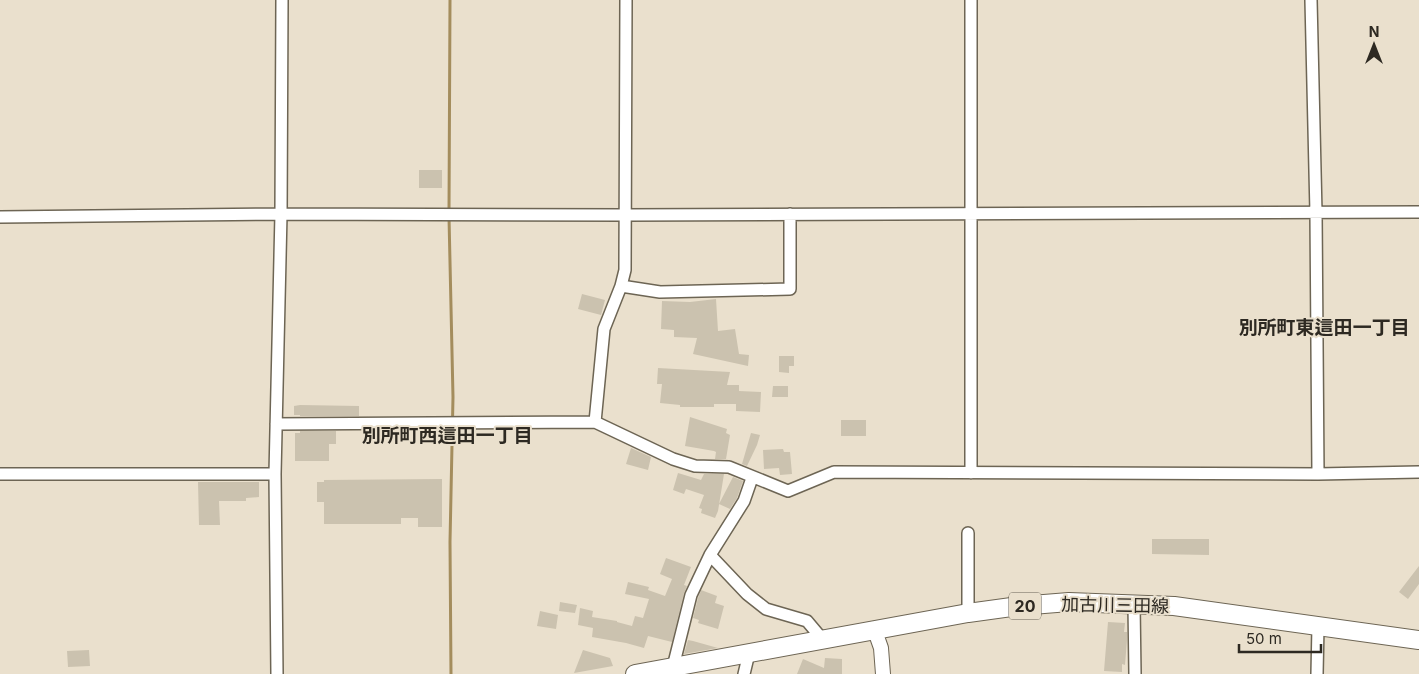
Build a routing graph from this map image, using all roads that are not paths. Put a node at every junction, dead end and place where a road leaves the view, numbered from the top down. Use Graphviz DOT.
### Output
graph roads {
  1 [pos="282,0"];
  2 [pos="626,0"];
  3 [pos="971,0"];
  4 [pos="1312,0"];
  5 [pos="1419,212"];
  6 [pos="1316,213"];
  7 [pos="281,214"];
  8 [pos="790,214"];
  9 [pos="971,214"];
  10 [pos="626,215"];
  11 [pos="0,217"];
  12 [pos="621,286"];
  13 [pos="595,422"];
  14 [pos="276,424"];
  15 [pos="1419,472"];
  16 [pos="971,473"];
  17 [pos="0,474"];
  18 [pos="275,474"];
  19 [pos="1318,474"];
  20 [pos="752,478"];
  21 [pos="968,533"];
  22 [pos="710,555"];
  23 [pos="1134,604"];
  24 [pos="968,614"];
  25 [pos="1318,626"];
  26 [pos="875,631"];
  27 [pos="823,640"];
  28 [pos="1419,640"];
  29 [pos="749,653"];
  30 [pos="672,671"];
  31 [pos="277,674"];
  32 [pos="635,674"];
  33 [pos="744,674"];
  34 [pos="883,674"];
  35 [pos="1135,674"];
  36 [pos="1317,674"];
  1 -- 7 [label="street"];
  2 -- 10 [label="street"];
  3 -- 9 [label="street"];
  4 -- 6 [label="street"];
  5 -- 6 [label="street"];
  6 -- 9 [label="street"];
  6 -- 19 [label="street"];
  7 -- 10 [label="street"];
  7 -- 11 [label="street"];
  7 -- 14 [label="street"];
  8 -- 9 [label="street"];
  8 -- 10 [label="street"];
  8 -- 12 [label="street"];
  9 -- 16 [label="street"];
  10 -- 12 [label="street"];
  12 -- 13 [label="street"];
  13 -- 14 [label="street"];
  13 -- 20 [label="street"];
  14 -- 18 [label="street"];
  15 -- 19 [label="street"];
  16 -- 19 [label="street"];
  16 -- 20 [label="street"];
  17 -- 18 [label="street"];
  18 -- 31 [label="street"];
  20 -- 22 [label="street"];
  21 -- 24 [label="street"];
  22 -- 27 [label="street"];
  22 -- 30 [label="street"];
  23 -- 24 [label="main road, 加古川三田線 / 20"];
  23 -- 25 [label="main road, 加古川三田線 / 20"];
  23 -- 35 [label="street"];
  24 -- 26 [label="main road, 加古川三田線 / 20"];
  25 -- 28 [label="main road, 加古川三田線 / 20"];
  25 -- 36 [label="street"];
  26 -- 27 [label="main road, 加古川三田線 / 20"];
  26 -- 34 [label="street"];
  27 -- 29 [label="main road, 加古川三田線 / 20"];
  29 -- 30 [label="main road, 加古川三田線 / 20"];
  29 -- 33 [label="street"];
  30 -- 32 [label="main road, 加古川三田線 / 20"];
}
